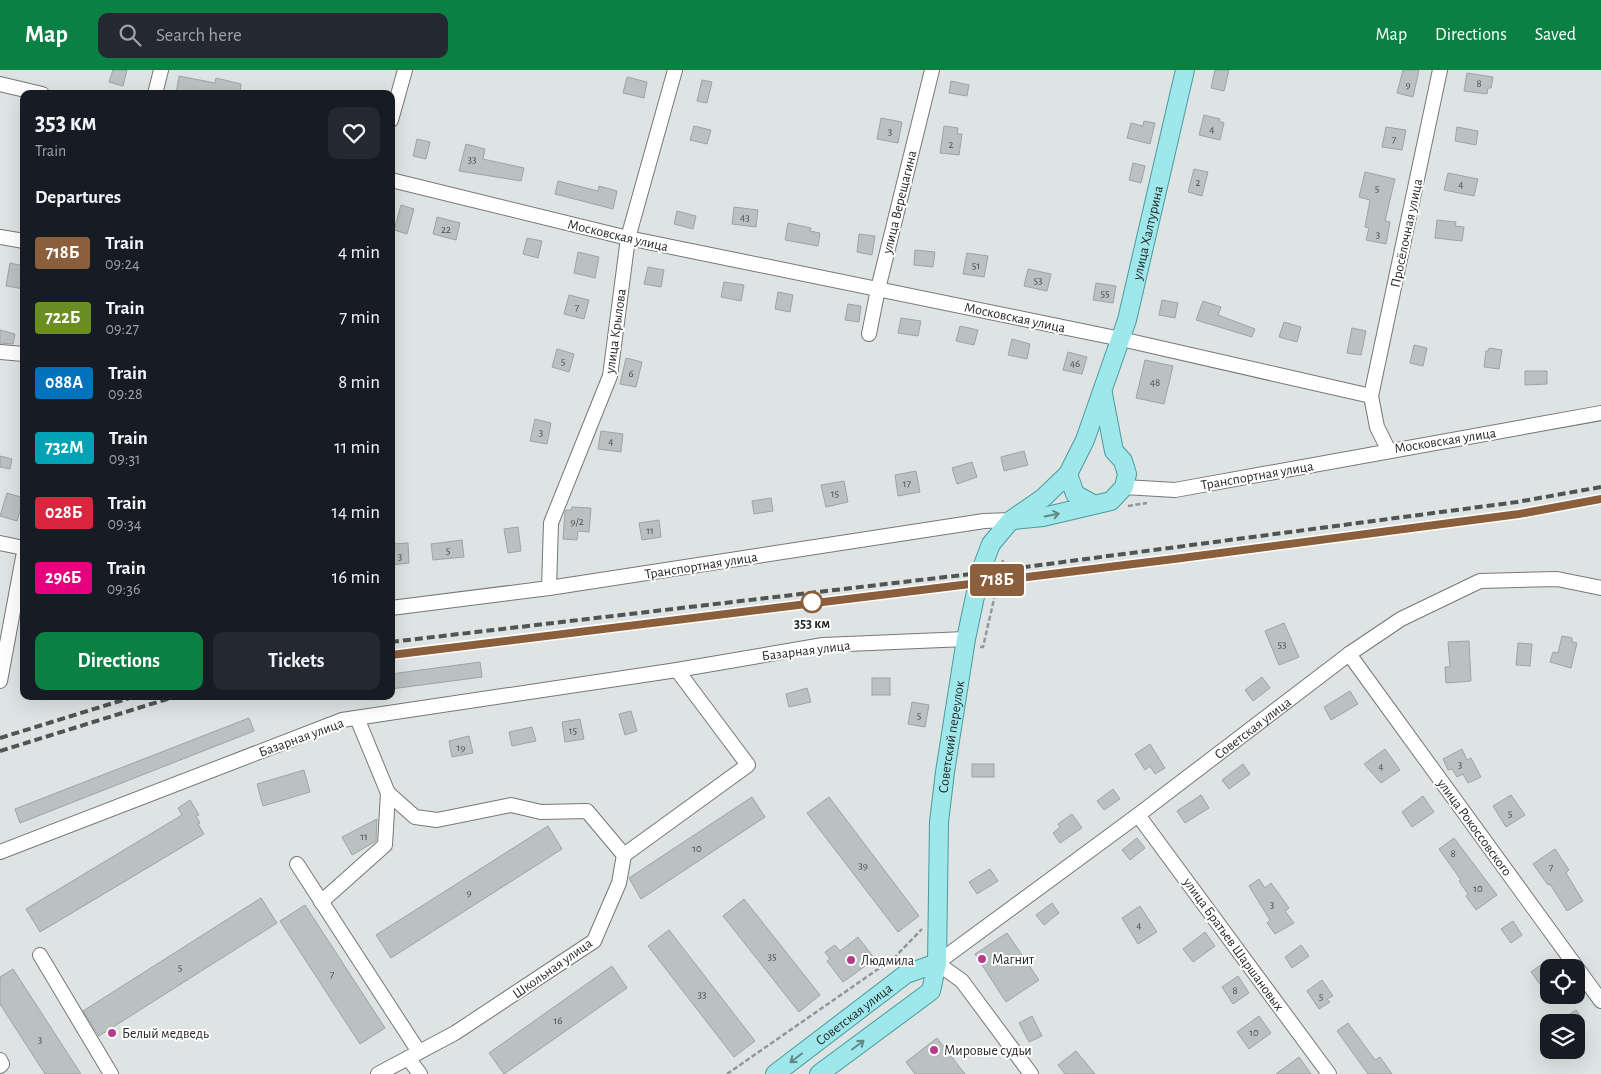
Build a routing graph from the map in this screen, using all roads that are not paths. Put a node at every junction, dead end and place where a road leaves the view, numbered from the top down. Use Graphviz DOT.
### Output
graph roads {
  1 [pos="161,70"];
  2 [pos="405,70"];
  3 [pos="676,70"];
  4 [pos="932,70"];
  5 [pos="1185,70"];
  6 [pos="1440,70"];
  7 [pos="0,84"];
  8 [pos="25,90"];
  9 [pos="156,90"];
  10 [pos="395,106"];
  11 [pos="395,181"];
  12 [pos="0,237"];
  13 [pos="628,238"];
  14 [pos="20,240"];
  15 [pos="878,289"];
  16 [pos="869,334"];
  17 [pos="1121,339"];
  18 [pos="0,352"];
  19 [pos="20,354"];
  20 [pos="1103,393"];
  21 [pos="1371,396"];
  22 [pos="1601,413"];
  23 [pos="1114,451"];
  24 [pos="1389,451"];
  25 [pos="1078,453"];
  26 [pos="1068,474"];
  27 [pos="1124,487"];
  28 [pos="1093,504"];
  29 [pos="1011,520"];
  30 [pos="0,542"];
  31 [pos="20,549"];
  32 [pos="20,572"];
  33 [pos="549,588"];
  34 [pos="1601,588"];
  35 [pos="395,607"];
  36 [pos="971,643"];
  37 [pos="1349,654"];
  38 [pos="677,670"];
  39 [pos="0,682"];
  40 [pos="357,718"];
  41 [pos="388,793"];
  42 [pos="1138,814"];
  43 [pos="0,852"];
  44 [pos="624,855"];
  45 [pos="297,864"];
  46 [pos="321,902"];
  47 [pos="40,955"];
  48 [pos="937,963"];
  49 [pos="1601,1001"];
  50 [pos="414,1055"];
  51 [pos="0,1060"];
  52 [pos="0,1066"];
  53 [pos="111,1074"];
  54 [pos="378,1074"];
  55 [pos="420,1074"];
  56 [pos="775,1074"];
  57 [pos="819,1074"];
  58 [pos="1031,1074"];
  59 [pos="1329,1074"];
  1 -- 9 [label="street"];
  2 -- 10 [label="street"];
  3 -- 13 [label="street, улица Крылова"];
  4 -- 15 [label="street, улица Верещагина"];
  5 -- 17 [label="main road, улица Халтурина"];
  6 -- 21 [label="street, Просёлочная улица"];
  7 -- 8 [label="street"];
  11 -- 13 [label="street, Московская улица"];
  12 -- 14 [label="street"];
  13 -- 15 [label="street, Московская улица"];
  13 -- 33 [label="street, улица Крылова"];
  15 -- 16 [label="street, улица Верещагина"];
  15 -- 17 [label="street, Московская улица"];
  17 -- 20 [label="main road, улица Халтурина"];
  17 -- 21 [label="street, Московская улица"];
  18 -- 19 [label="street"];
  20 -- 23 [label="main road"];
  20 -- 25 [label="main road, улица Халтурина"];
  21 -- 24 [label="street, Московская улица"];
  22 -- 24 [label="street, Московская улица"];
  23 -- 25 [label="main road"];
  23 -- 27 [label="main road"];
  24 -- 27 [label="street, Транспортная улица"];
  25 -- 26 [label="main road"];
  26 -- 28 [label="main road"];
  26 -- 29 [label="main road, Советский переулок"];
  27 -- 28 [label="main road"];
  29 -- 28 [label="main road, one-way"];
  29 -- 33 [label="street, Транспортная улица"];
  29 -- 36 [label="main road, Советский переулок"];
  30 -- 31 [label="street"];
  32 -- 39 [label="street"];
  33 -- 35 [label="street, Транспортная улица"];
  34 -- 37 [label="street, Советская улица"];
  36 -- 38 [label="street, Базарная улица"];
  36 -- 48 [label="main road, Советский переулок"];
  37 -- 42 [label="street, Советская улица"];
  37 -- 49 [label="street, улица Рокоссовского"];
  38 -- 40 [label="street, Базарная улица"];
  38 -- 44 [label="street"];
  40 -- 41 [label="street"];
  40 -- 43 [label="street, Базарная улица"];
  41 -- 44 [label="street"];
  41 -- 46 [label="street"];
  42 -- 48 [label="street, Советская улица"];
  42 -- 59 [label="street, улица Братьев Шаршановых"];
  44 -- 50 [label="street, Школьная улица"];
  45 -- 46 [label="street"];
  46 -- 50 [label="street"];
  47 -- 53 [label="street"];
  48 -- 56 [label="main road, Советская улица, one-way"];
  57 -- 48 [label="main road, Советская улица, one-way"];
  48 -- 58 [label="street"];
  50 -- 54 [label="street, Школьная улица"];
  50 -- 55 [label="street"];
  51 -- 52 [label="street"];
}
